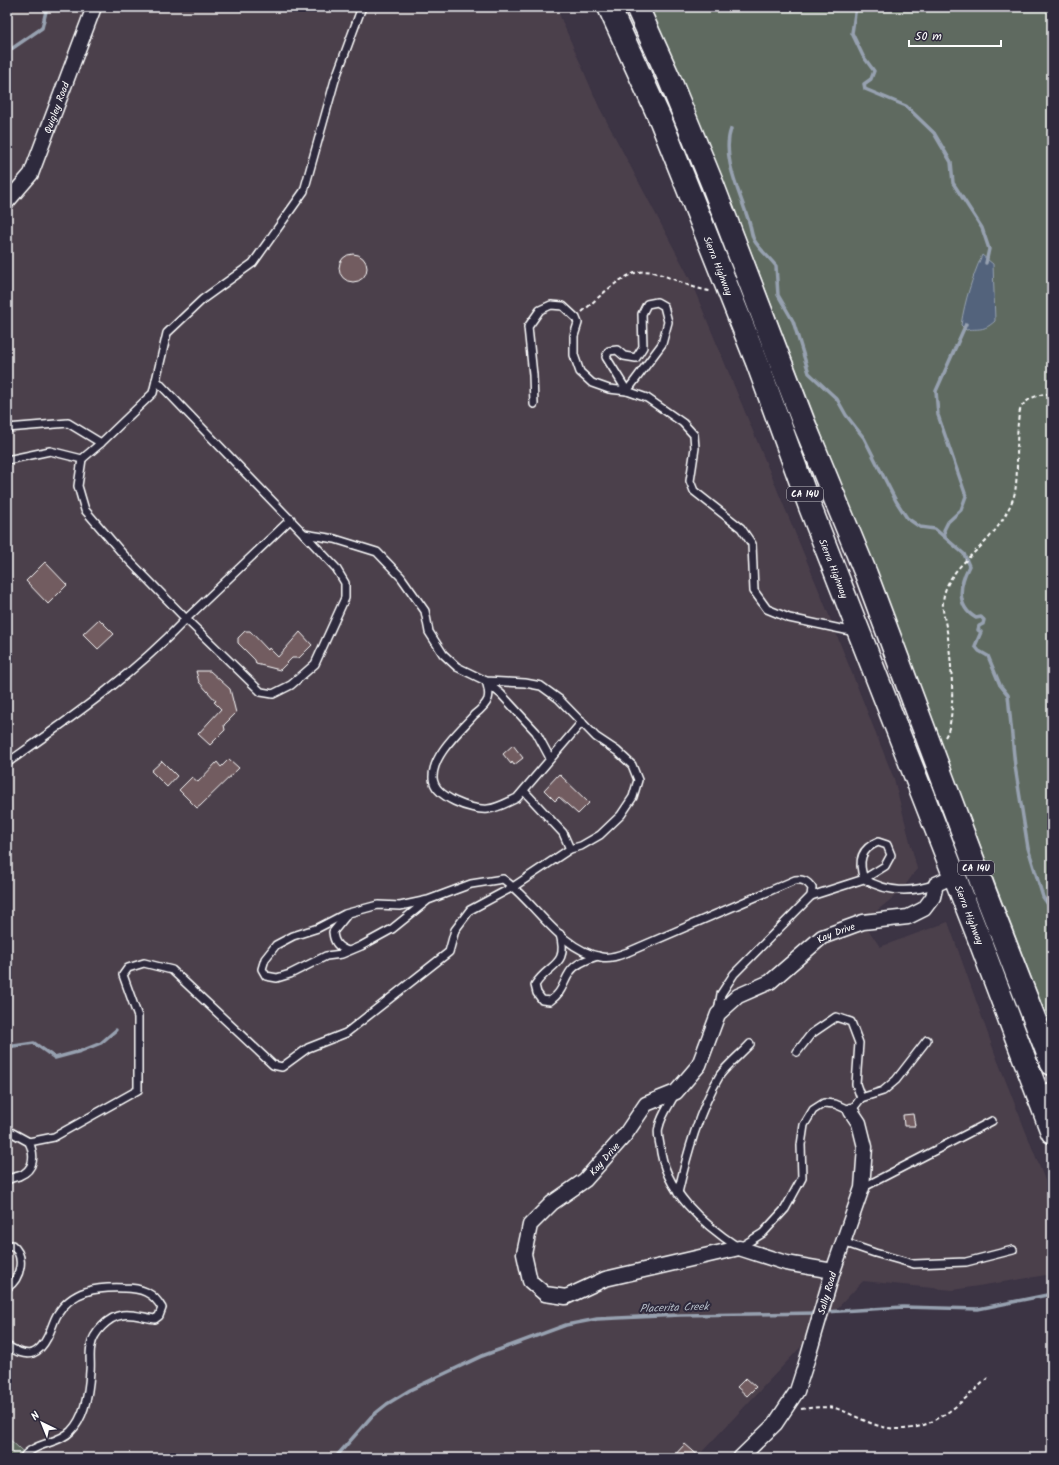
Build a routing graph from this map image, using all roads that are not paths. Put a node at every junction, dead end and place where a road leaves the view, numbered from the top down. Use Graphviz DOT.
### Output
graph roads {
  1 [pos="94,7"];
  2 [pos="362,7"];
  3 [pos="609,7"];
  4 [pos="637,7"];
  5 [pos="7,202"];
  6 [pos="156,380"];
  7 [pos="627,391"];
  8 [pos="534,404"];
  9 [pos="7,428"];
  10 [pos="101,443"];
  11 [pos="82,459"];
  12 [pos="7,460"];
  13 [pos="291,520"];
  14 [pos="304,534"];
  15 [pos="186,619"];
  16 [pos="885,625"];
  17 [pos="859,634"];
  18 [pos="486,681"];
  19 [pos="582,722"];
  20 [pos="550,758"];
  21 [pos="7,763"];
  22 [pos="524,791"];
  23 [pos="570,849"];
  24 [pos="864,879"];
  25 [pos="945,880"];
  26 [pos="513,886"];
  27 [pos="811,896"];
  28 [pos="428,900"];
  29 [pos="350,913"];
  30 [pos="560,934"];
  31 [pos="348,951"];
  32 [pos="598,956"];
  33 [pos="718,1014"];
  34 [pos="1047,1039"];
  35 [pos="927,1040"];
  36 [pos="750,1044"];
  37 [pos="797,1052"];
  38 [pos="1052,1064"];
  39 [pos="676,1092"];
  40 [pos="1046,1096"];
  41 [pos="861,1098"];
  42 [pos="851,1111"];
  43 [pos="992,1121"];
  44 [pos="7,1130"];
  45 [pos="1052,1132"];
  46 [pos="29,1142"];
  47 [pos="7,1180"];
  48 [pos="862,1188"];
  49 [pos="678,1193"];
  50 [pos="843,1242"];
  51 [pos="7,1248"];
  52 [pos="739,1248"];
  53 [pos="1013,1250"];
  54 [pos="833,1271"];
  55 [pos="7,1288"];
  56 [pos="7,1346"];
  57 [pos="23,1458"];
  58 [pos="740,1458"];
  1 -- 5 [label="street, Quigley Road"];
  2 -- 6 [label="lane"];
  3 -- 17 [label="main road, Sierra Highway / CA 14U"];
  4 -- 16 [label="main road, CA 14U"];
  6 -- 10 [label="lane"];
  6 -- 13 [label="lane"];
  7 -- 7 [label="lane"];
  7 -- 8 [label="lane"];
  7 -- 17 [label="lane"];
  9 -- 10 [label="lane"];
  10 -- 11 [label="lane"];
  11 -- 12 [label="lane"];
  11 -- 15 [label="lane"];
  13 -- 14 [label="lane"];
  13 -- 15 [label="lane"];
  14 -- 15 [label="lane"];
  14 -- 18 [label="lane"];
  15 -- 21 [label="lane"];
  16 -- 17 [label="main road"];
  16 -- 34 [label="main road, CA 14U"];
  17 -- 25 [label="main road, Sierra Highway / CA 14U"];
  18 -- 19 [label="lane"];
  18 -- 20 [label="lane"];
  18 -- 22 [label="lane"];
  19 -- 20 [label="lane"];
  19 -- 23 [label="lane"];
  20 -- 22 [label="lane"];
  22 -- 23 [label="lane"];
  23 -- 26 [label="lane"];
  24 -- 24 [label="lane"];
  24 -- 25 [label="lane"];
  24 -- 27 [label="lane"];
  25 -- 33 [label="street, Kay Drive"];
  25 -- 40 [label="main road, Sierra Highway / CA 14U"];
  26 -- 28 [label="lane"];
  26 -- 30 [label="lane"];
  26 -- 46 [label="lane"];
  27 -- 32 [label="lane"];
  27 -- 33 [label="lane"];
  28 -- 29 [label="lane"];
  28 -- 31 [label="lane"];
  29 -- 31 [label="lane"];
  29 -- 31 [label="lane"];
  30 -- 32 [label="lane"];
  30 -- 32 [label="lane"];
  33 -- 39 [label="street, Kay Drive"];
  34 -- 38 [label="main road, CA 14U"];
  35 -- 41 [label="lane"];
  36 -- 49 [label="lane"];
  37 -- 41 [label="lane"];
  39 -- 49 [label="lane"];
  39 -- 52 [label="street, Kay Drive"];
  40 -- 45 [label="main road, Sierra Highway / CA 14U"];
  41 -- 42 [label="lane"];
  42 -- 48 [label="street, Sally Road"];
  42 -- 52 [label="lane"];
  43 -- 48 [label="lane"];
  44 -- 46 [label="lane"];
  46 -- 47 [label="lane"];
  48 -- 50 [label="street, Sally Road"];
  49 -- 52 [label="lane"];
  50 -- 53 [label="lane"];
  50 -- 54 [label="street, Sally Road"];
  51 -- 55 [label="lane"];
  52 -- 54 [label="street"];
  54 -- 58 [label="street, Sally Road"];
  56 -- 57 [label="lane"];
}
